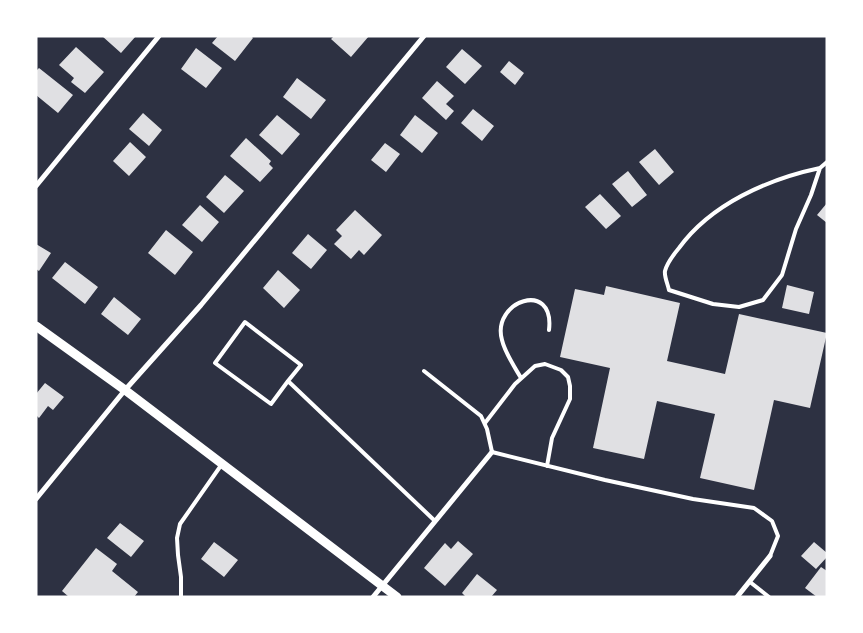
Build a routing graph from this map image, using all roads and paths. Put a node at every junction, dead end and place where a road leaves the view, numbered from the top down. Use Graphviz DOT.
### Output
graph roads {
  1 [pos="159,36"];
  2 [pos="424,36"];
  3 [pos="827,162"];
  4 [pos="820,168"];
  5 [pos="36,186"];
  6 [pos="36,326"];
  7 [pos="549,330"];
  8 [pos="424,371"];
  9 [pos="521,378"];
  10 [pos="288,381"];
  11 [pos="125,390"];
  12 [pos="485,423"];
  13 [pos="492,452"];
  14 [pos="222,464"];
  15 [pos="547,466"];
  16 [pos="36,500"];
  17 [pos="435,521"];
  18 [pos="770,556"];
  19 [pos="750,582"];
  20 [pos="382,584"];
  21 [pos="181,597"];
  22 [pos="373,597"];
  23 [pos="397,597"];
  24 [pos="737,597"];
  25 [pos="769,597"];
  1 -- 5 [label="street"];
  2 -- 11 [label="street"];
  3 -- 4 [label="lane"];
  4 -- 4 [label="lane"];
  6 -- 11 [label="street"];
  7 -- 9 [label="lane"];
  8 -- 12 [label="lane"];
  9 -- 12 [label="lane"];
  9 -- 15 [label="lane"];
  10 -- 10 [label="lane"];
  10 -- 17 [label="lane"];
  11 -- 14 [label="street"];
  11 -- 16 [label="street"];
  12 -- 13 [label="lane"];
  13 -- 15 [label="lane"];
  13 -- 17 [label="street"];
  14 -- 20 [label="street"];
  14 -- 21 [label="lane"];
  15 -- 18 [label="lane"];
  17 -- 20 [label="street"];
  18 -- 19 [label="street"];
  19 -- 24 [label="street"];
  19 -- 25 [label="lane"];
  20 -- 22 [label="street"];
  20 -- 23 [label="street"];
}
